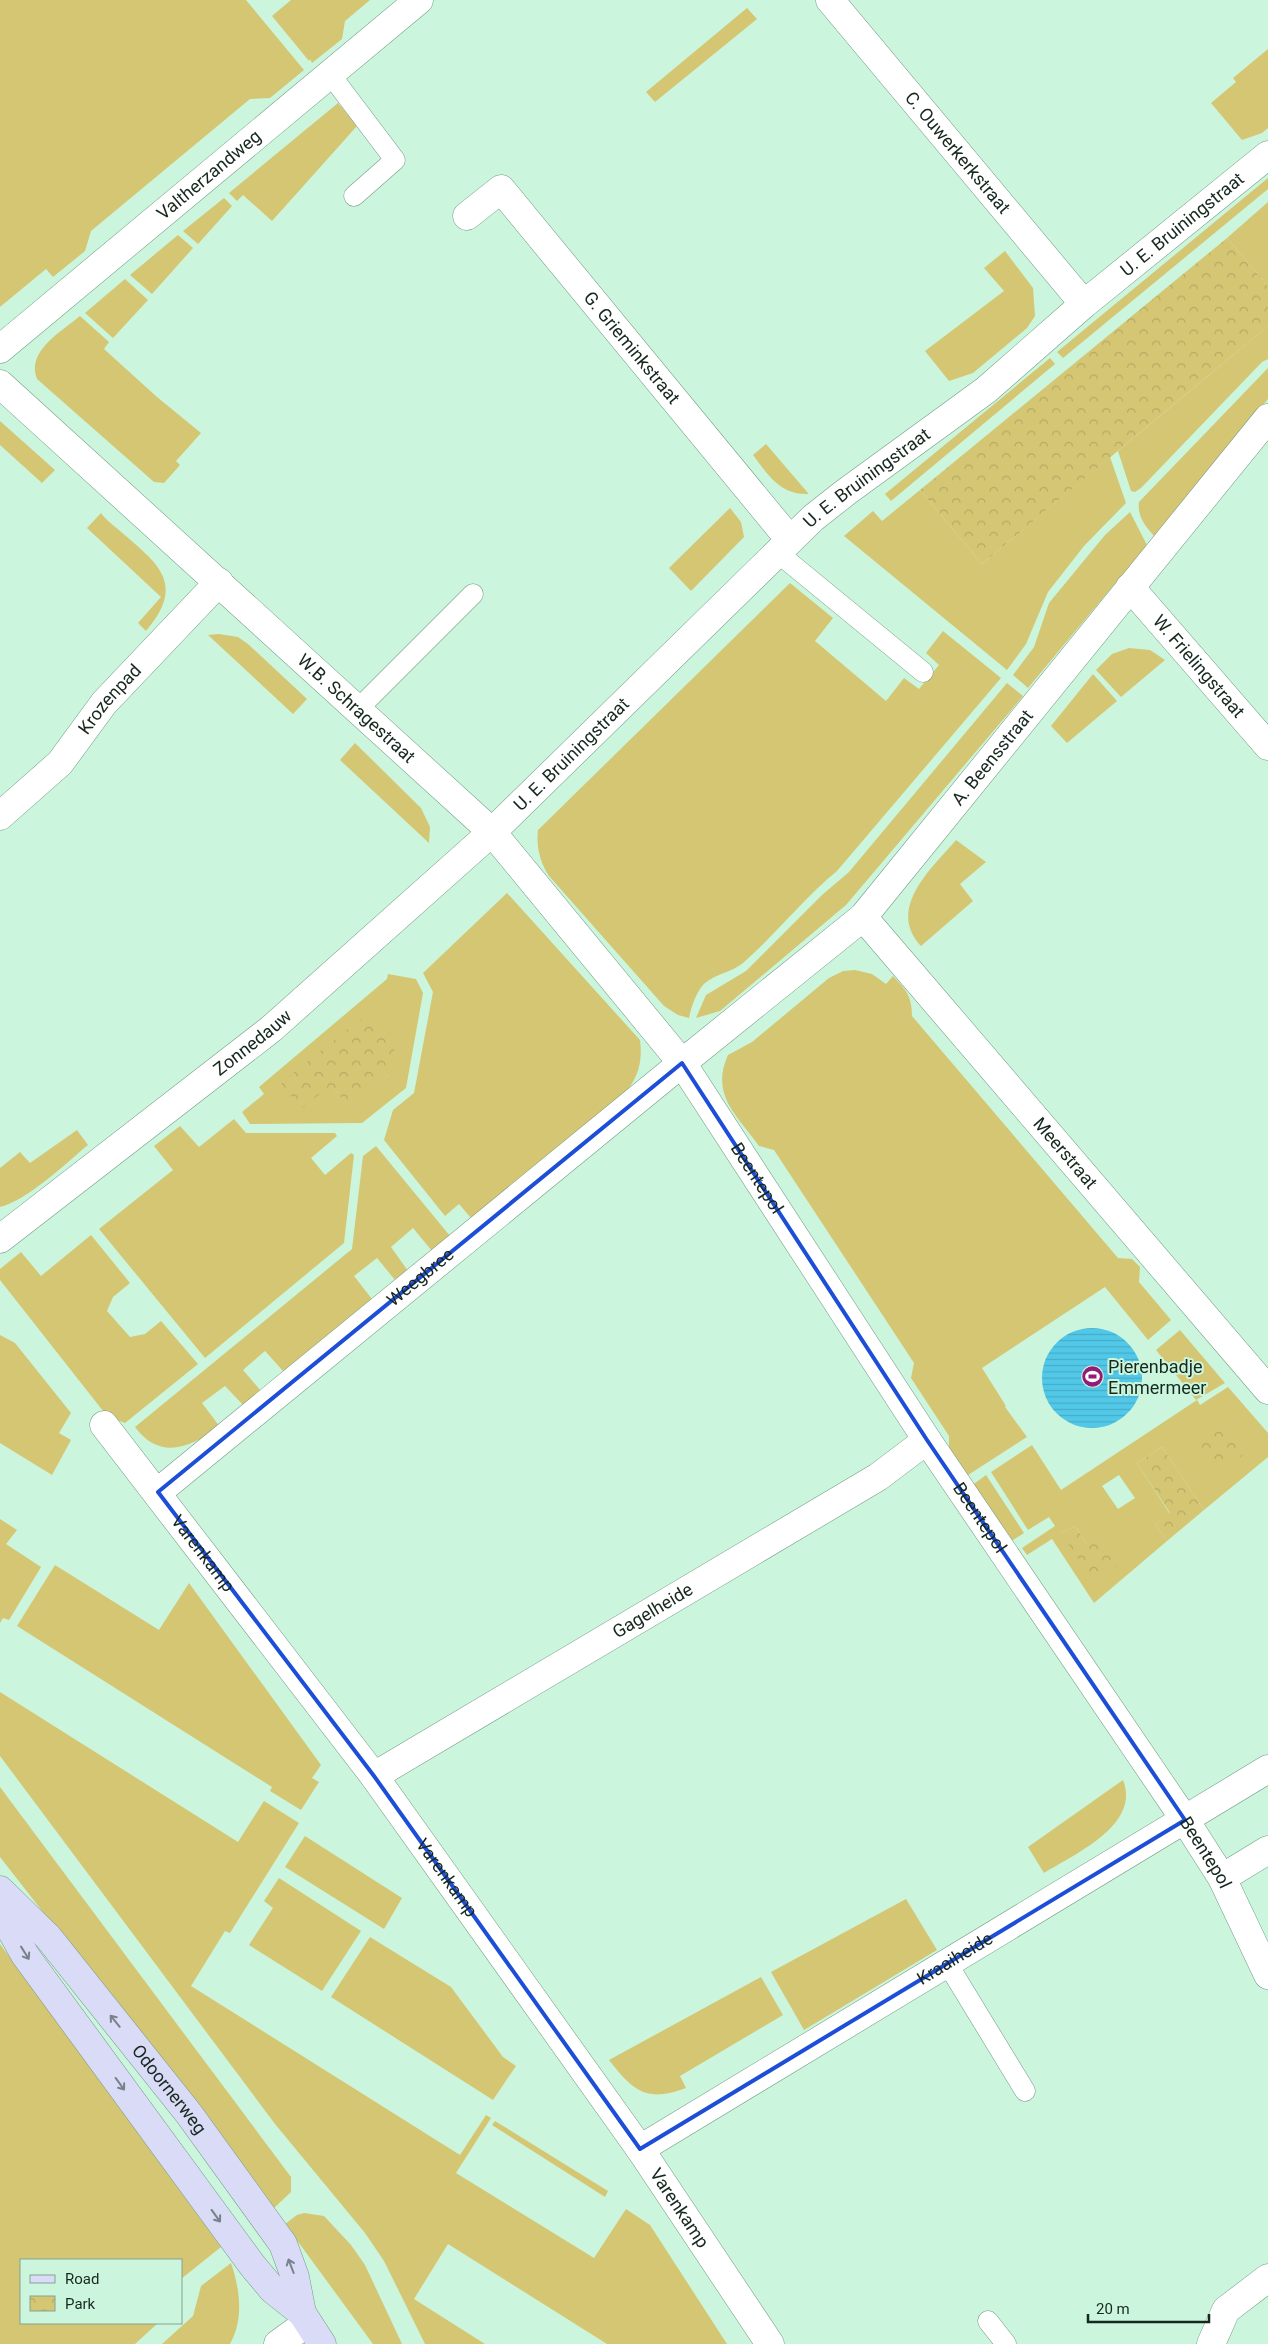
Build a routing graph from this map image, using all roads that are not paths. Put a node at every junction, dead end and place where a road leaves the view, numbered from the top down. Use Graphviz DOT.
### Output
graph roads {
  1 [pos="418,0"];
  2 [pos="830,0"];
  3 [pos="330,74"];
  4 [pos="1268,155"];
  5 [pos="354,196"];
  6 [pos="468,216"];
  7 [pos="1084,304"];
  8 [pos="0,350"];
  9 [pos="0,384"];
  10 [pos="1268,418"];
  11 [pos="784,546"];
  12 [pos="219,582"];
  13 [pos="1130,587"];
  14 [pos="473,594"];
  15 [pos="923,672"];
  16 [pos="358,709"];
  17 [pos="1268,746"];
  18 [pos="0,816"];
  19 [pos="492,832"];
  20 [pos="863,917"];
  21 [pos="682,1063"];
  22 [pos="0,1239"];
  23 [pos="1268,1390"];
  24 [pos="104,1425"];
  25 [pos="927,1440"];
  26 [pos="158,1492"];
  27 [pos="1268,1769"];
  28 [pos="374,1776"];
  29 [pos="1185,1820"];
  30 [pos="1268,1850"];
  31 [pos="1222,1878"];
  32 [pos="0,1890"];
  33 [pos="0,1911"];
  34 [pos="947,1963"];
  35 [pos="1268,1975"];
  36 [pos="1026,2091"];
  37 [pos="640,2148"];
  38 [pos="1268,2278"];
  39 [pos="988,2321"];
  40 [pos="311,2327"];
  41 [pos="278,2344"];
  42 [pos="770,2344"];
  43 [pos="1006,2344"];
  44 [pos="1211,2344"];
  1 -- 3 [label="street, Valtherzandweg"];
  2 -- 7 [label="street, C. Ouwerkerkstraat"];
  3 -- 5 [label="lane"];
  3 -- 8 [label="street, Valtherzandweg"];
  4 -- 7 [label="street, U. E. Bruiningstraat"];
  6 -- 11 [label="street, G. Grieminkstraat"];
  7 -- 11 [label="street, U. E. Bruiningstraat"];
  9 -- 12 [label="street, W.B. Schragestraat"];
  10 -- 13 [label="street, A. Beensstraat"];
  11 -- 15 [label="lane"];
  11 -- 19 [label="street, U. E. Bruiningstraat"];
  12 -- 16 [label="street, W.B. Schragestraat"];
  12 -- 18 [label="street, Krozenpad"];
  13 -- 17 [label="street, W. Frielingstraat"];
  13 -- 20 [label="street, A. Beensstraat"];
  14 -- 16 [label="lane"];
  16 -- 19 [label="street, W.B. Schragestraat"];
  19 -- 21 [label="street, W.B. Schragestraat"];
  19 -- 22 [label="street, Zonnedauw"];
  20 -- 21 [label="street, A. Beensstraat"];
  20 -- 23 [label="street, Meerstraat"];
  21 -- 25 [label="street, Beentepol"];
  21 -- 26 [label="street, Weegbree"];
  24 -- 26 [label="street, Varenkamp"];
  25 -- 28 [label="street, Gagelheide"];
  25 -- 29 [label="street, Beentepol"];
  26 -- 28 [label="street, Varenkamp"];
  27 -- 29 [label="street, Kraaiheide"];
  28 -- 37 [label="street, Varenkamp"];
  29 -- 31 [label="street, Beentepol"];
  29 -- 34 [label="street, Kraaiheide"];
  30 -- 31 [label="street"];
  31 -- 35 [label="street, Beentepol"];
  40 -- 32 [label="main road, Odoornerweg, one-way"];
  33 -- 40 [label="main road, Odoornerweg, one-way"];
  34 -- 36 [label="lane"];
  34 -- 37 [label="street, Kraaiheide"];
  37 -- 42 [label="street, Varenkamp"];
  38 -- 44 [label="street"];
  39 -- 43 [label="lane"];
  40 -- 41 [label="street"];
}
